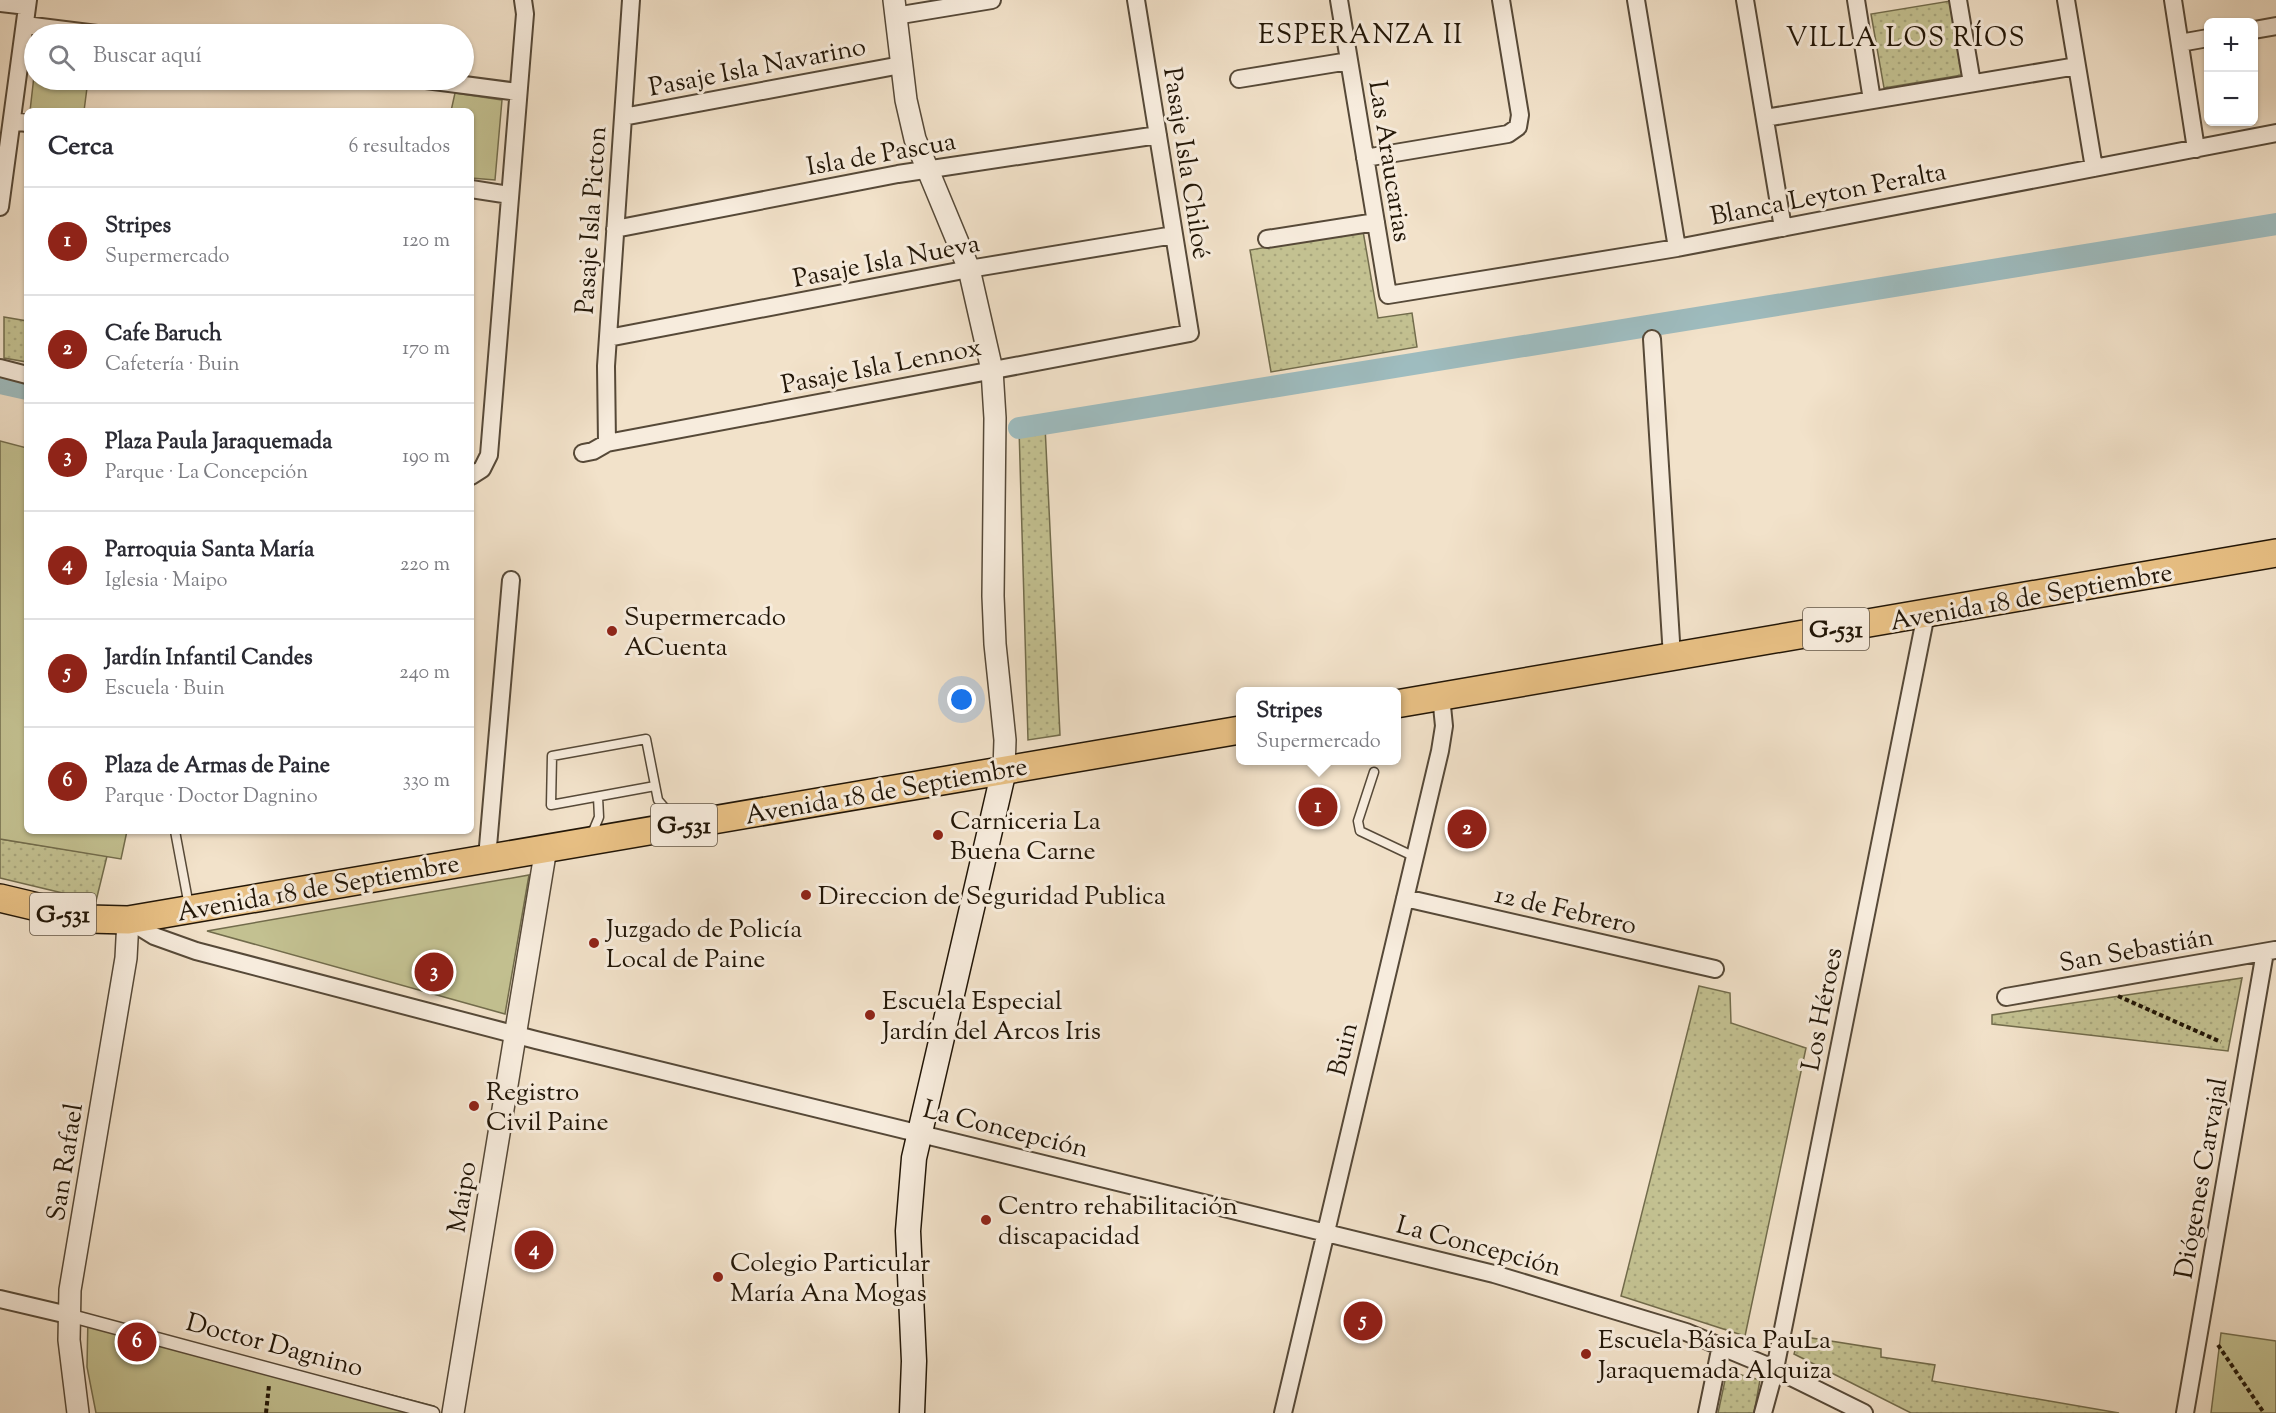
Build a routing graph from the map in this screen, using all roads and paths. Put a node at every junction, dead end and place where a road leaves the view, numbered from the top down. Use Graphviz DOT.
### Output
graph roads {
  1 [pos="523,0"];
  2 [pos="631,0"];
  3 [pos="992,0"];
  4 [pos="1136,0"];
  5 [pos="1339,0"];
  6 [pos="1501,0"];
  7 [pos="1636,0"];
  8 [pos="1745,0"];
  9 [pos="1856,0"];
  10 [pos="1958,0"];
  11 [pos="2066,0"];
  12 [pos="2173,0"];
  13 [pos="0,3"];
  14 [pos="28,3"];
  15 [pos="895,8"];
  16 [pos="25,24"];
  17 [pos="2276,26"];
  18 [pos="2258,29"];
  19 [pos="24,32"];
  20 [pos="2204,39"];
  21 [pos="2180,43"];
  22 [pos="1349,62"];
  23 [pos="901,65"];
  24 [pos="2077,66"];
  25 [pos="1239,79"];
  26 [pos="1972,83"];
  27 [pos="474,86"];
  28 [pos="518,92"];
  29 [pos="1872,100"];
  30 [pos="13,114"];
  31 [pos="623,117"];
  32 [pos="1765,118"];
  33 [pos="2276,133"];
  34 [pos="1158,135"];
  35 [pos="2196,148"];
  36 [pos="1365,158"];
  37 [pos="2094,168"];
  38 [pos="926,170"];
  39 [pos="474,189"];
  40 [pos="510,195"];
  41 [pos="0,205"];
  42 [pos="1376,222"];
  43 [pos="1783,228"];
  44 [pos="615,229"];
  45 [pos="1174,235"];
  46 [pos="1267,239"];
  47 [pos="1677,248"];
  48 [pos="969,269"];
  49 [pos="1388,295"];
  50 [pos="1191,333"];
  51 [pos="608,338"];
  52 [pos="1652,339"];
  53 [pos="0,368"];
  54 [pos="992,370"];
  55 [pos="24,374"];
  56 [pos="607,443"];
  57 [pos="583,453"];
  58 [pos="474,474"];
  59 [pos="2276,553"];
  60 [pos="511,580"];
  61 [pos="1926,614"];
  62 [pos="1672,657"];
  63 [pos="1441,696"];
  64 [pos="1401,703"];
  65 [pos="1236,731"];
  66 [pos="1004,770"];
  67 [pos="1374,772"];
  68 [pos="655,786"];
  69 [pos="598,796"];
  70 [pos="682,825"];
  71 [pos="176,834"];
  72 [pos="588,841"];
  73 [pos="546,848"];
  74 [pos="1415,857"];
  75 [pos="487,858"];
  76 [pos="0,898"];
  77 [pos="1405,898"];
  78 [pos="190,909"];
  79 [pos="128,920"];
  80 [pos="2270,951"];
  81 [pos="1715,969"];
  82 [pos="2113,994"];
  83 [pos="2006,997"];
  84 [pos="515,1034"];
  85 [pos="2221,1042"];
  86 [pos="919,1133"];
  87 [pos="1324,1231"];
  88 [pos="0,1299"];
  89 [pos="68,1315"];
  90 [pos="1721,1345"];
  91 [pos="2218,1345"];
  92 [pos="1775,1369"];
  93 [pos="271,1370"];
  94 [pos="78,1413"];
  95 [pos="266,1413"];
  96 [pos="433,1413"];
  97 [pos="453,1413"];
  98 [pos="912,1413"];
  99 [pos="1283,1413"];
  100 [pos="1707,1413"];
  101 [pos="1763,1413"];
  102 [pos="1864,1413"];
  103 [pos="2186,1413"];
  104 [pos="2264,1413"];
  1 -- 28 [label="street"];
  2 -- 31 [label="street, Pasaje Isla Picton"];
  3 -- 15 [label="street"];
  4 -- 34 [label="street, Pasaje Isla Chiloé"];
  5 -- 22 [label="street, Las Araucarias"];
  6 -- 36 [label="street"];
  7 -- 47 [label="street"];
  8 -- 32 [label="street"];
  9 -- 29 [label="street"];
  10 -- 26 [label="street"];
  11 -- 24 [label="street"];
  12 -- 21 [label="street"];
  13 -- 14 [label="street"];
  14 -- 16 [label="street"];
  15 -- 23 [label="street"];
  17 -- 18 [label="street"];
  19 -- 30 [label="street"];
  20 -- 21 [label="street"];
  21 -- 35 [label="street"];
  22 -- 25 [label="street"];
  22 -- 36 [label="street, Las Araucarias"];
  23 -- 31 [label="street, Pasaje Isla Navarino"];
  23 -- 38 [label="street"];
  24 -- 26 [label="street"];
  24 -- 37 [label="street"];
  26 -- 29 [label="street"];
  27 -- 28 [label="street"];
  28 -- 40 [label="street"];
  29 -- 32 [label="street"];
  30 -- 41 [label="street"];
  31 -- 44 [label="street, Pasaje Isla Picton"];
  32 -- 43 [label="street"];
  33 -- 35 [label="street, Blanca Leyton Peralta"];
  34 -- 38 [label="street, Isla de Pascua"];
  34 -- 45 [label="street, Pasaje Isla Chiloé"];
  35 -- 37 [label="street, Blanca Leyton Peralta"];
  36 -- 42 [label="street, Las Araucarias"];
  37 -- 43 [label="street, Blanca Leyton Peralta"];
  38 -- 44 [label="street, Isla de Pascua"];
  38 -- 48 [label="street"];
  39 -- 40 [label="street"];
  40 -- 58 [label="street"];
  42 -- 46 [label="street"];
  42 -- 49 [label="street, Las Araucarias"];
  43 -- 47 [label="street, Blanca Leyton Peralta"];
  44 -- 51 [label="street, Pasaje Isla Picton"];
  45 -- 48 [label="street, Pasaje Isla Nueva"];
  45 -- 50 [label="street, Pasaje Isla Chiloé"];
  47 -- 49 [label="street, Blanca Leyton Peralta"];
  48 -- 51 [label="street, Pasaje Isla Nueva"];
  48 -- 54 [label="street"];
  50 -- 54 [label="street, Pasaje Isla Lennox"];
  51 -- 56 [label="street, Pasaje Isla Picton"];
  52 -- 62 [label="street"];
  53 -- 55 [label="street"];
  54 -- 56 [label="street, Pasaje Isla Lennox"];
  54 -- 66 [label="street"];
  56 -- 57 [label="street, Pasaje Isla Lennox"];
  59 -- 61 [label="main road, Avenida 18 de Septiembre / G-531"];
  60 -- 75 [label="street"];
  61 -- 62 [label="main road, Avenida 18 de Septiembre / G-531"];
  61 -- 92 [label="street, Los Héroes"];
  62 -- 63 [label="main road, Avenida 18 de Septiembre / G-531"];
  63 -- 64 [label="main road, Avenida 18 de Septiembre / G-531"];
  63 -- 74 [label="street, Buin"];
  65 -- 66 [label="main road, Avenida 18 de Septiembre / G-531"];
  66 -- 70 [label="main road, Avenida 18 de Septiembre / G-531"];
  66 -- 86 [label="main road"];
  67 -- 74 [label="lane"];
  68 -- 69 [label="lane"];
  68 -- 69 [label="lane"];
  68 -- 70 [label="lane"];
  69 -- 72 [label="lane"];
  70 -- 72 [label="main road, Avenida 18 de Septiembre / G-531"];
  71 -- 78 [label="lane"];
  72 -- 73 [label="main road, Avenida 18 de Septiembre / G-531"];
  73 -- 75 [label="main road, Avenida 18 de Septiembre / G-531"];
  73 -- 84 [label="street, Maipo"];
  74 -- 77 [label="street, Buin"];
  75 -- 78 [label="main road, Avenida 18 de Septiembre / G-531"];
  76 -- 79 [label="main road, Avenida 18 de Septiembre / G-531"];
  77 -- 81 [label="street, 12 de Febrero"];
  77 -- 87 [label="street, Buin"];
  78 -- 79 [label="main road, Avenida 18 de Septiembre / G-531"];
  79 -- 84 [label="street, La Concepción"];
  79 -- 89 [label="street, San Rafael"];
  80 -- 83 [label="street, San Sebastián"];
  80 -- 103 [label="street, Diógenes Carvajal"];
  82 -- 85 [label="path"];
  84 -- 86 [label="street, La Concepción"];
  84 -- 97 [label="street, Maipo"];
  86 -- 87 [label="street, La Concepción"];
  86 -- 98 [label="main road"];
  87 -- 90 [label="street, La Concepción"];
  87 -- 99 [label="street, Buin"];
  88 -- 89 [label="street, Doctor Dagnino"];
  89 -- 93 [label="street, Doctor Dagnino"];
  89 -- 94 [label="street, San Rafael"];
  90 -- 92 [label="street, La Concepción"];
  90 -- 100 [label="street"];
  91 -- 104 [label="path"];
  92 -- 101 [label="street, Los Héroes"];
  92 -- 102 [label="street, La Concepción"];
  93 -- 95 [label="path"];
  93 -- 96 [label="street, Doctor Dagnino"];
}
